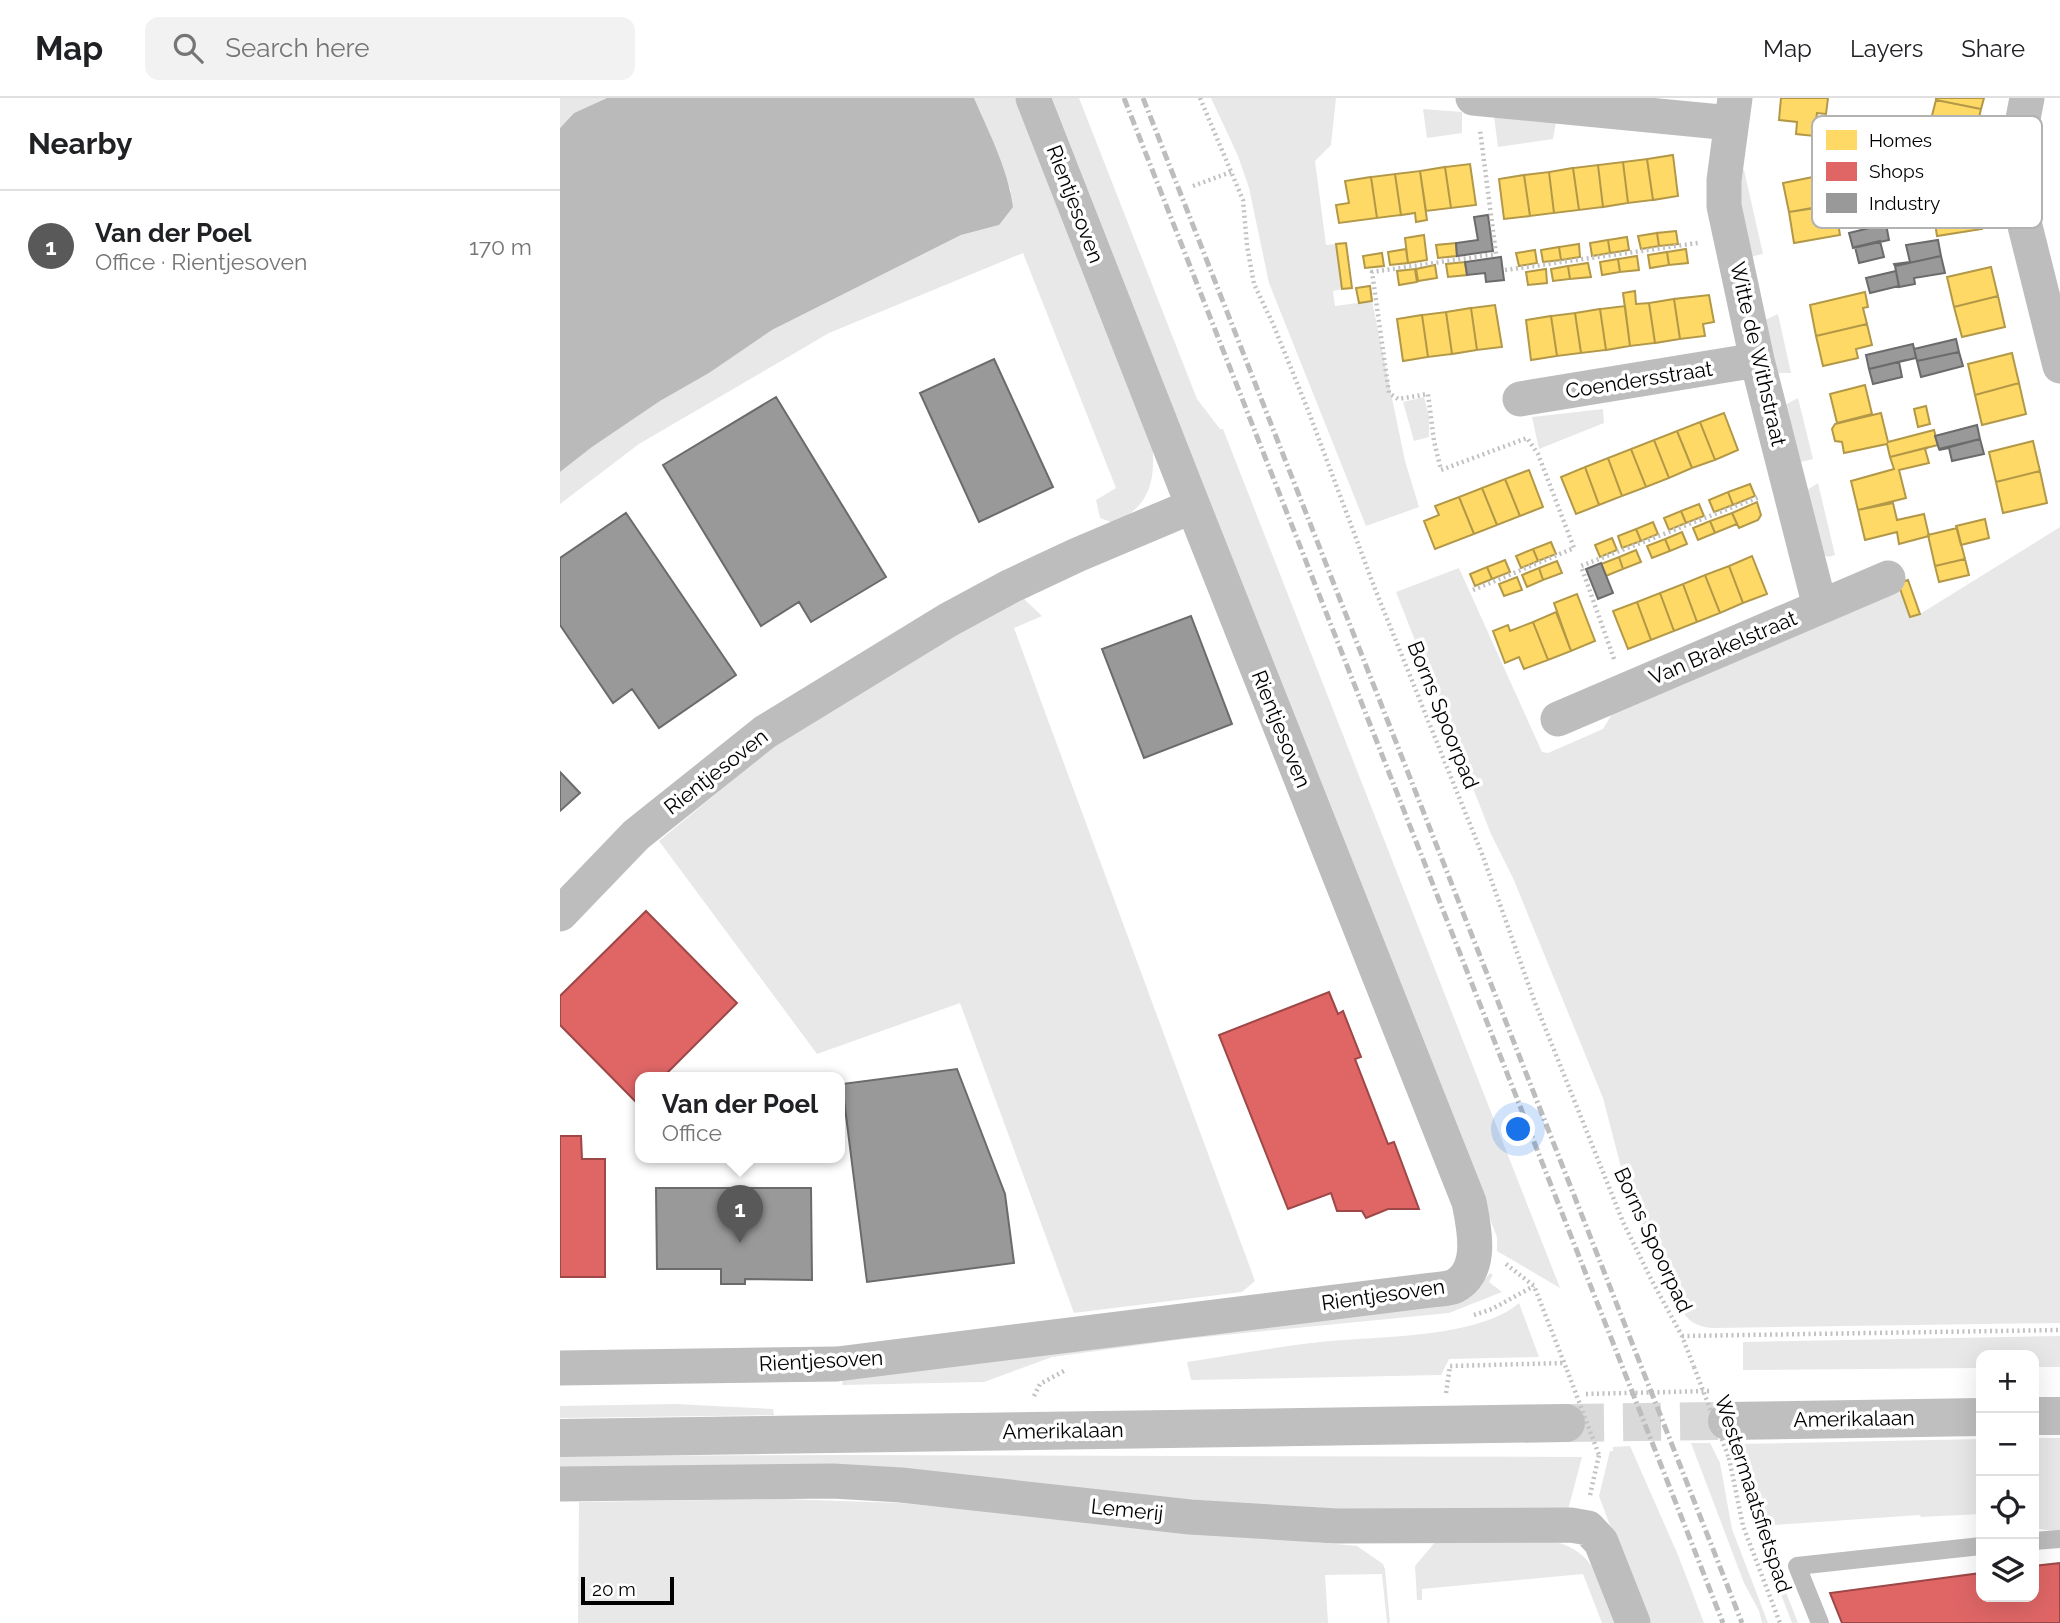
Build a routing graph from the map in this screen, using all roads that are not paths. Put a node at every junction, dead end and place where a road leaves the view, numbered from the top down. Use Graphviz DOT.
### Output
graph roads {
  1 [pos="1033,98"];
  2 [pos="1475,98"];
  3 [pos="2027,98"];
  4 [pos="1733,111"];
  5 [pos="2024,116"];
  6 [pos="2026,228"];
  7 [pos="1757,360"];
  8 [pos="2060,366"];
  9 [pos="1520,399"];
  10 [pos="1193,506"];
  11 [pos="1888,578"];
  12 [pos="1820,607"];
  13 [pos="1559,719"];
  14 [pos="560,914"];
  15 [pos="560,1368"];
  16 [pos="2039,1416"];
  17 [pos="2060,1416"];
  18 [pos="1976,1417"];
  19 [pos="1566,1423"];
  20 [pos="560,1438"];
  21 [pos="1728,1439"];
  22 [pos="560,1484"];
  23 [pos="2060,1539"];
  24 [pos="2039,1541"];
  25 [pos="1976,1547"];
  26 [pos="1633,1623"];
  27 [pos="1820,1623"];
  1 -- 10 [label="street, Rientjesoven"];
  2 -- 4 [label="street"];
  3 -- 5 [label="street"];
  4 -- 7 [label="street, Witte de Withstraat"];
  6 -- 8 [label="street"];
  7 -- 9 [label="street, Coendersstraat"];
  7 -- 12 [label="street, Witte de Withstraat"];
  10 -- 14 [label="street, Rientjesoven"];
  10 -- 15 [label="street, Rientjesoven"];
  11 -- 12 [label="street, Van Brakelstraat"];
  12 -- 13 [label="street, Van Brakelstraat"];
  16 -- 17 [label="main road"];
  18 -- 21 [label="main road, Amerikalaan"];
  19 -- 20 [label="main road, Amerikalaan"];
  22 -- 26 [label="street, Lemerij"];
  23 -- 24 [label="lane"];
  25 -- 27 [label="lane"];
}
